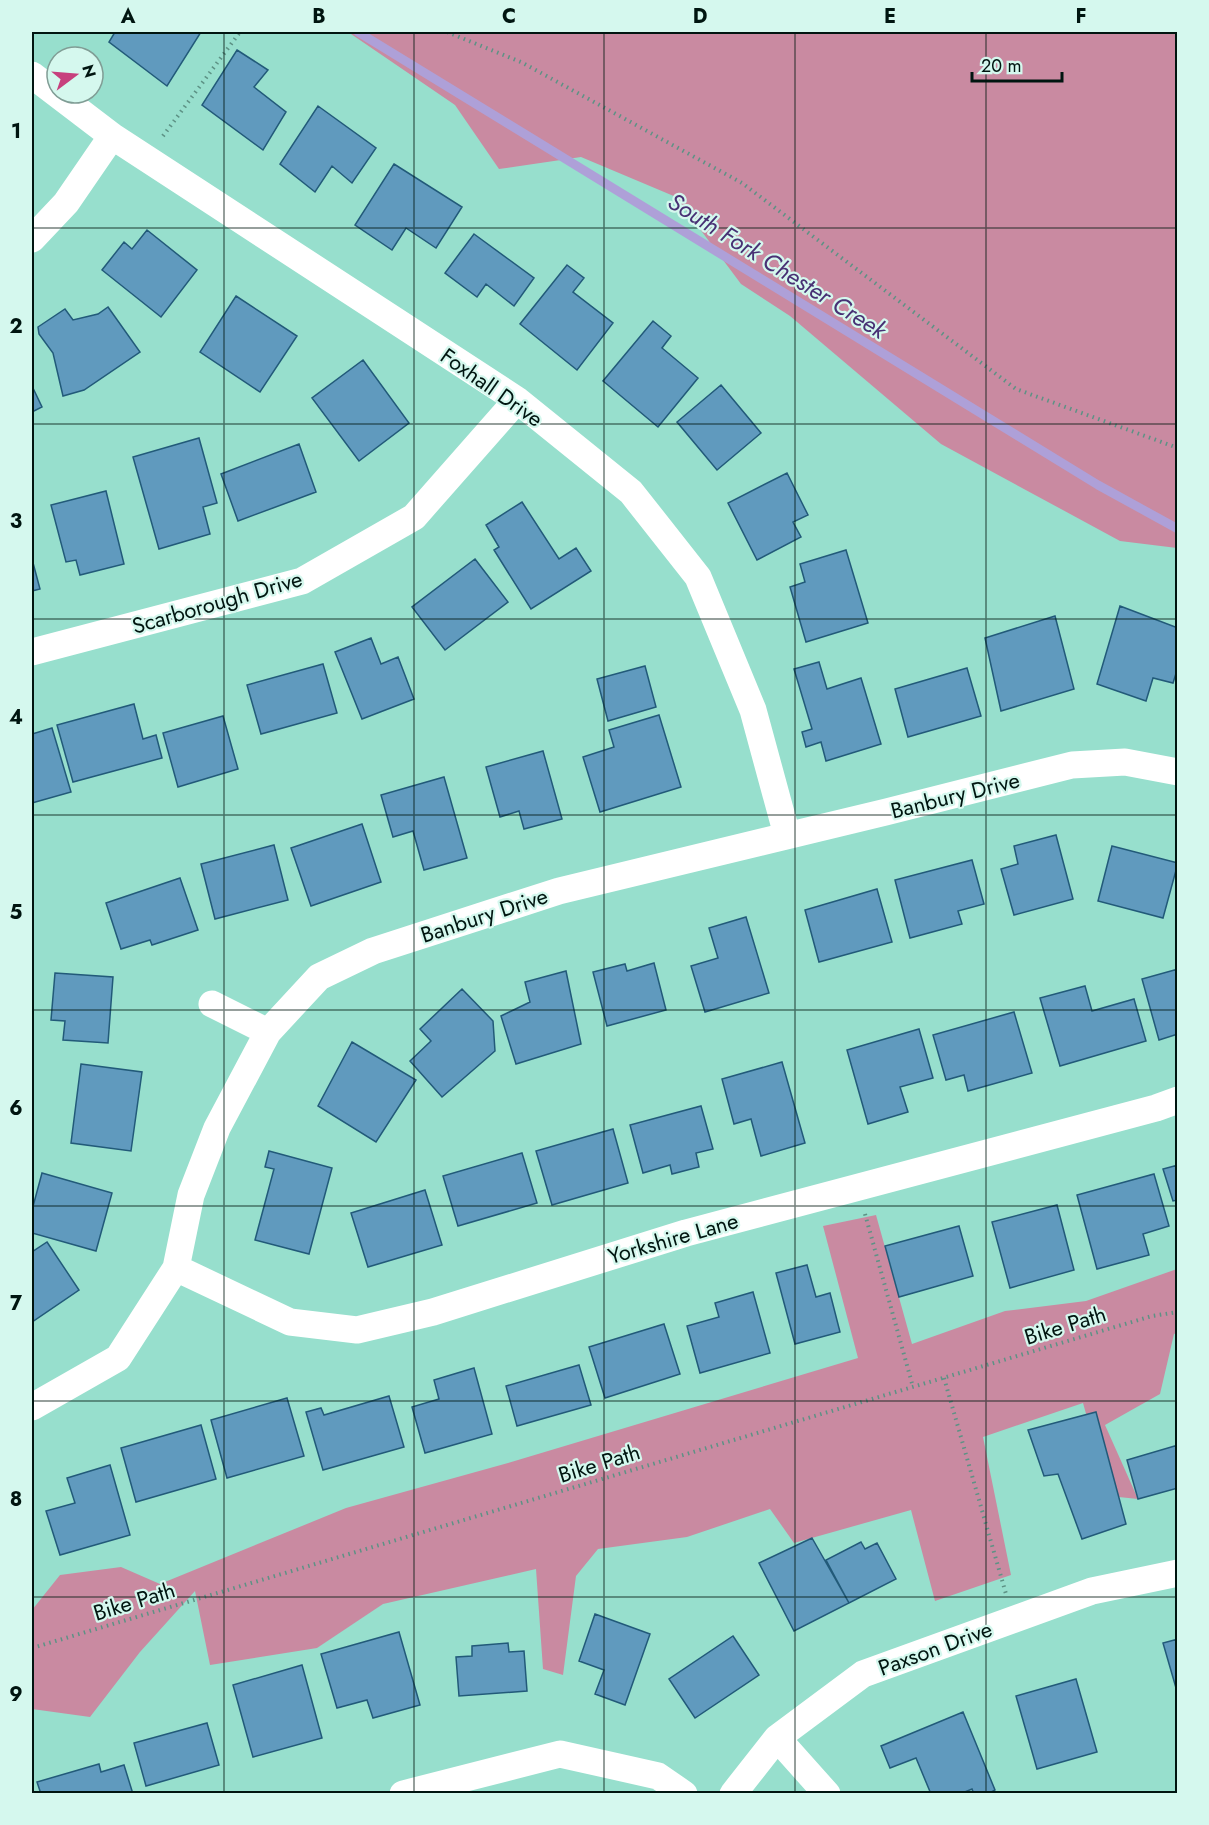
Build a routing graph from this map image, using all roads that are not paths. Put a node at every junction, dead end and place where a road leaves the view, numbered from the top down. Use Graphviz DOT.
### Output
graph roads {
  1 [pos="32,75"];
  2 [pos="112,136"];
  3 [pos="32,239"];
  4 [pos="517,400"];
  5 [pos="32,652"];
  6 [pos="1178,772"];
  7 [pos="787,835"];
  8 [pos="212,1004"];
  9 [pos="268,1032"];
  10 [pos="1178,1100"];
  11 [pos="176,1269"];
  12 [pos="32,1407"];
  13 [pos="1178,1573"];
  14 [pos="777,1738"];
  15 [pos="403,1794"];
  16 [pos="684,1794"];
  17 [pos="733,1794"];
  18 [pos="827,1794"];
  1 -- 2 [label="street, Foxhall Drive"];
  2 -- 3 [label="street"];
  2 -- 4 [label="street, Foxhall Drive"];
  4 -- 5 [label="street, Scarborough Drive"];
  4 -- 7 [label="street, Foxhall Drive"];
  6 -- 7 [label="street, Banbury Drive"];
  7 -- 9 [label="street, Banbury Drive"];
  8 -- 9 [label="street"];
  9 -- 11 [label="street, Banbury Drive"];
  10 -- 11 [label="street, Yorkshire Lane"];
  11 -- 12 [label="street, Banbury Drive"];
  13 -- 14 [label="street, Paxson Drive"];
  14 -- 17 [label="street, Paxson Drive"];
  14 -- 18 [label="street"];
  15 -- 16 [label="street"];
}
